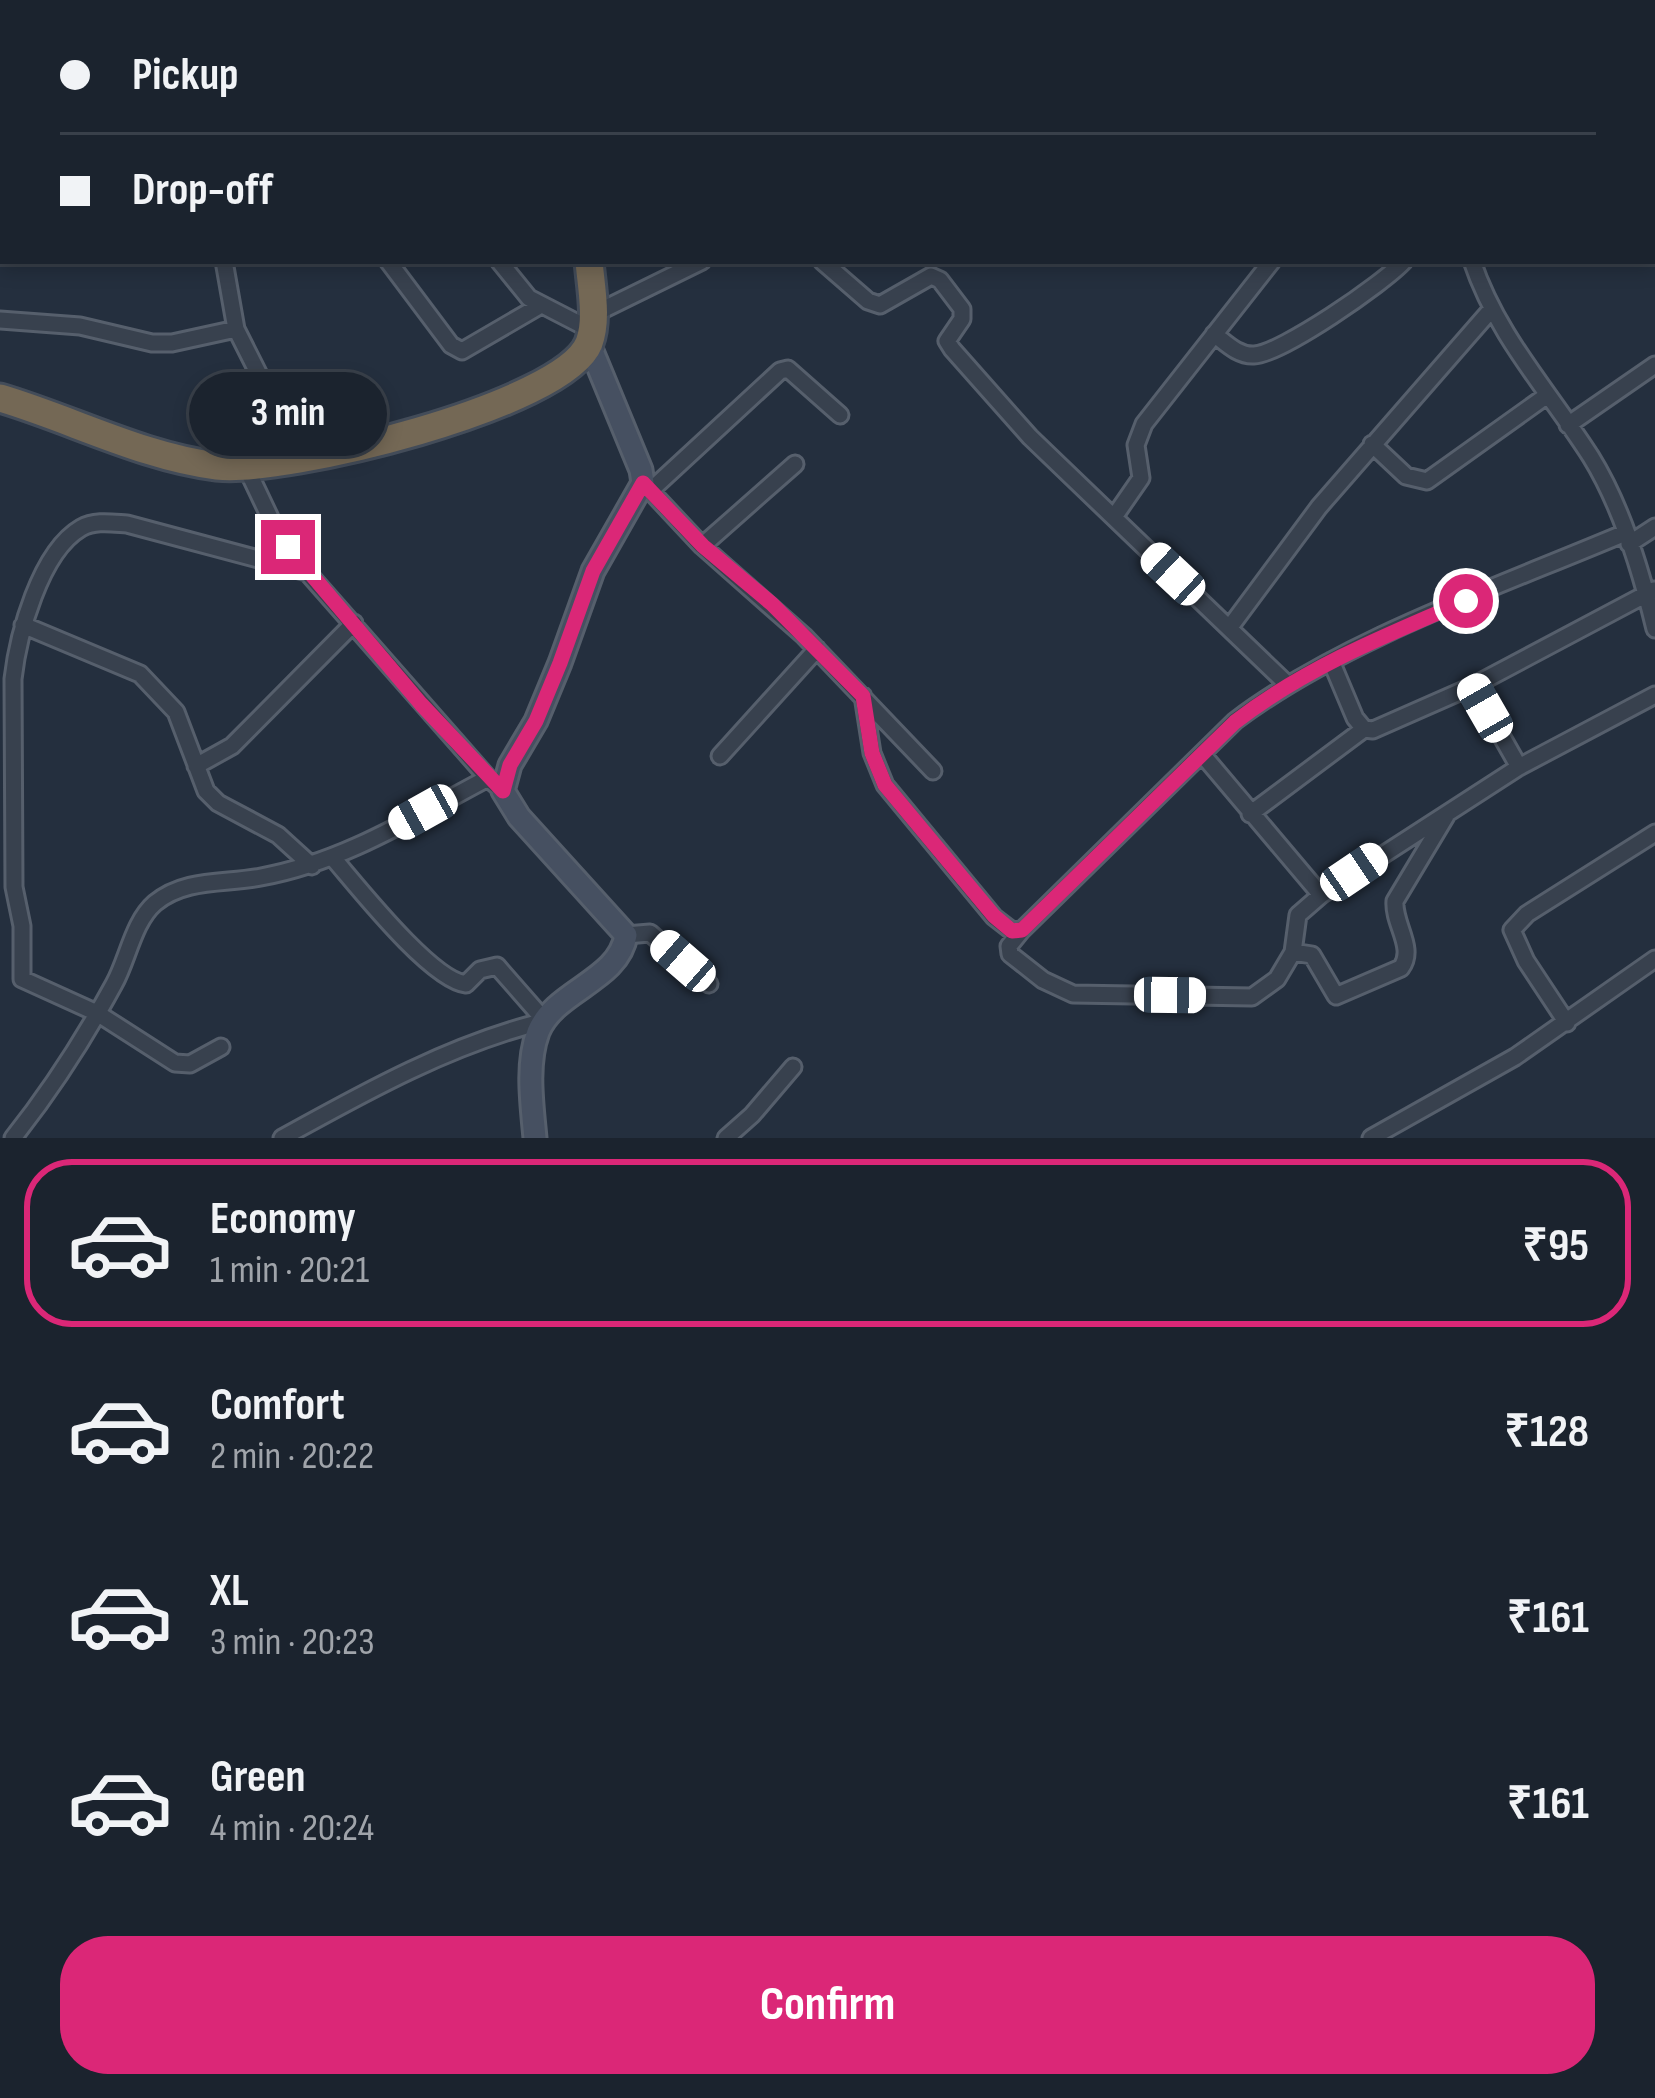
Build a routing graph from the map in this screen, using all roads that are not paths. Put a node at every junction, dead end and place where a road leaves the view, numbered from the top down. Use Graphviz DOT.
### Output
graph roads {
  1 [pos="225,264"];
  2 [pos="390,264"];
  3 [pos="501,264"];
  4 [pos="590,264"];
  5 [pos="697,264"];
  6 [pos="825,264"];
  7 [pos="1270,264"];
  8 [pos="1401,264"];
  9 [pos="1473,264"];
  10 [pos="928,268"];
  11 [pos="541,305"];
  12 [pos="1490,311"];
  13 [pos="0,320"];
  14 [pos="236,329"];
  15 [pos="591,330"];
  16 [pos="1214,334"];
  17 [pos="1655,365"];
  18 [pos="1546,396"];
  19 [pos="0,398"];
  20 [pos="839,416"];
  21 [pos="1568,425"];
  22 [pos="1372,445"];
  23 [pos="302,460"];
  24 [pos="795,464"];
  25 [pos="246,467"];
  26 [pos="647,487"];
  27 [pos="1114,517"];
  28 [pos="1655,527"];
  29 [pos="1627,538"];
  30 [pos="703,546"];
  31 [pos="308,572"];
  32 [pos="1651,591"];
  33 [pos="354,623"];
  34 [pos="23,625"];
  35 [pos="1230,626"];
  36 [pos="1655,629"];
  37 [pos="817,649"];
  38 [pos="1331,661"];
  39 [pos="1288,685"];
  40 [pos="1473,686"];
  41 [pos="1655,695"];
  42 [pos="863,696"];
  43 [pos="1364,729"];
  44 [pos="1202,754"];
  45 [pos="720,756"];
  46 [pos="196,766"];
  47 [pos="1519,767"];
  48 [pos="933,771"];
  49 [pos="495,784"];
  50 [pos="1449,811"];
  51 [pos="1250,814"];
  52 [pos="1655,832"];
  53 [pos="333,858"];
  54 [pos="312,866"];
  55 [pos="1321,895"];
  56 [pos="1022,930"];
  57 [pos="626,935"];
  58 [pos="1293,952"];
  59 [pos="1655,959"];
  60 [pos="709,984"];
  61 [pos="98,1013"];
  62 [pos="545,1021"];
  63 [pos="1567,1023"];
  64 [pos="221,1047"];
  65 [pos="793,1067"];
  66 [pos="13,1138"];
  67 [pos="282,1138"];
  68 [pos="535,1138"];
  69 [pos="726,1138"];
  70 [pos="1371,1138"];
  1 -- 14 [label="street"];
  2 -- 11 [label="street"];
  3 -- 11 [label="street"];
  4 -- 15 [label="highway"];
  5 -- 15 [label="street"];
  6 -- 10 [label="street"];
  7 -- 16 [label="street"];
  8 -- 16 [label="street"];
  9 -- 12 [label="street"];
  10 -- 27 [label="street"];
  11 -- 15 [label="street"];
  12 -- 18 [label="street"];
  12 -- 22 [label="street"];
  13 -- 14 [label="street"];
  14 -- 23 [label="street"];
  15 -- 23 [label="highway"];
  15 -- 26 [label="street"];
  16 -- 27 [label="street"];
  17 -- 21 [label="street"];
  18 -- 21 [label="street"];
  18 -- 22 [label="street"];
  19 -- 25 [label="highway"];
  20 -- 26 [label="street"];
  21 -- 29 [label="street"];
  22 -- 35 [label="street"];
  23 -- 25 [label="highway"];
  24 -- 30 [label="street"];
  25 -- 31 [label="street"];
  26 -- 30 [label="street"];
  26 -- 49 [label="street"];
  27 -- 35 [label="street"];
  28 -- 29 [label="street"];
  29 -- 32 [label="street"];
  29 -- 38 [label="street"];
  30 -- 37 [label="street"];
  31 -- 33 [label="street"];
  31 -- 34 [label="street"];
  32 -- 36 [label="street"];
  32 -- 40 [label="street"];
  33 -- 46 [label="street"];
  33 -- 49 [label="street"];
  34 -- 46 [label="street"];
  34 -- 61 [label="street"];
  35 -- 39 [label="street"];
  37 -- 42 [label="street"];
  37 -- 45 [label="street"];
  38 -- 39 [label="street"];
  38 -- 43 [label="street"];
  39 -- 44 [label="street"];
  40 -- 43 [label="street"];
  40 -- 47 [label="street"];
  41 -- 47 [label="street"];
  42 -- 48 [label="street"];
  42 -- 56 [label="street"];
  43 -- 51 [label="street"];
  44 -- 51 [label="street"];
  44 -- 56 [label="street"];
  46 -- 54 [label="street"];
  47 -- 50 [label="street"];
  49 -- 53 [label="street"];
  49 -- 57 [label="street"];
  50 -- 55 [label="street"];
  50 -- 58 [label="street"];
  51 -- 55 [label="street"];
  52 -- 63 [label="street"];
  53 -- 54 [label="street"];
  53 -- 62 [label="street"];
  54 -- 61 [label="street"];
  55 -- 58 [label="street"];
  56 -- 58 [label="street"];
  57 -- 60 [label="street"];
  57 -- 62 [label="street"];
  59 -- 63 [label="street"];
  61 -- 64 [label="street"];
  61 -- 66 [label="street"];
  62 -- 67 [label="street"];
  62 -- 68 [label="street"];
  63 -- 70 [label="street"];
  65 -- 69 [label="street"];
}
